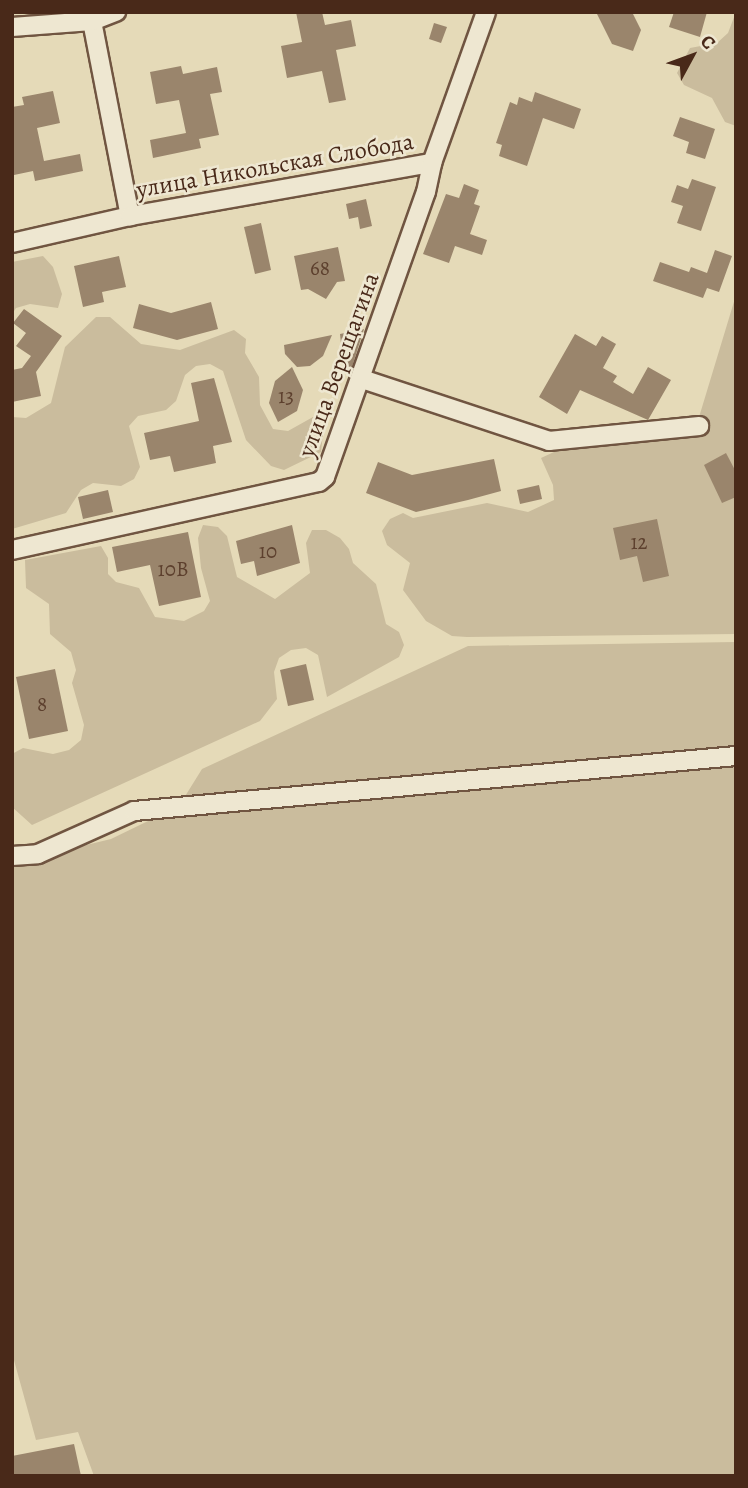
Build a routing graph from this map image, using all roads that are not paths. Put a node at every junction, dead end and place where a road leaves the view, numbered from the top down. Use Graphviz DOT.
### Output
graph roads {
  1 [pos="116,12"];
  2 [pos="486,12"];
  3 [pos="92,21"];
  4 [pos="12,27"];
  5 [pos="432,163"];
  6 [pos="130,216"];
  7 [pos="12,243"];
  8 [pos="362,379"];
  9 [pos="699,426"];
  10 [pos="12,550"];
  11 [pos="736,757"];
  12 [pos="12,856"];
  1 -- 3 [label="street"];
  2 -- 5 [label="street, улица Никольская Слобода"];
  3 -- 4 [label="street"];
  3 -- 6 [label="street"];
  5 -- 6 [label="street, улица Никольская Слобода"];
  5 -- 8 [label="street, улица Верещагина"];
  6 -- 7 [label="street, улица Никольская Слобода"];
  8 -- 9 [label="street"];
  8 -- 10 [label="street, улица Верещагина"];
  11 -- 12 [label="street"];
}
